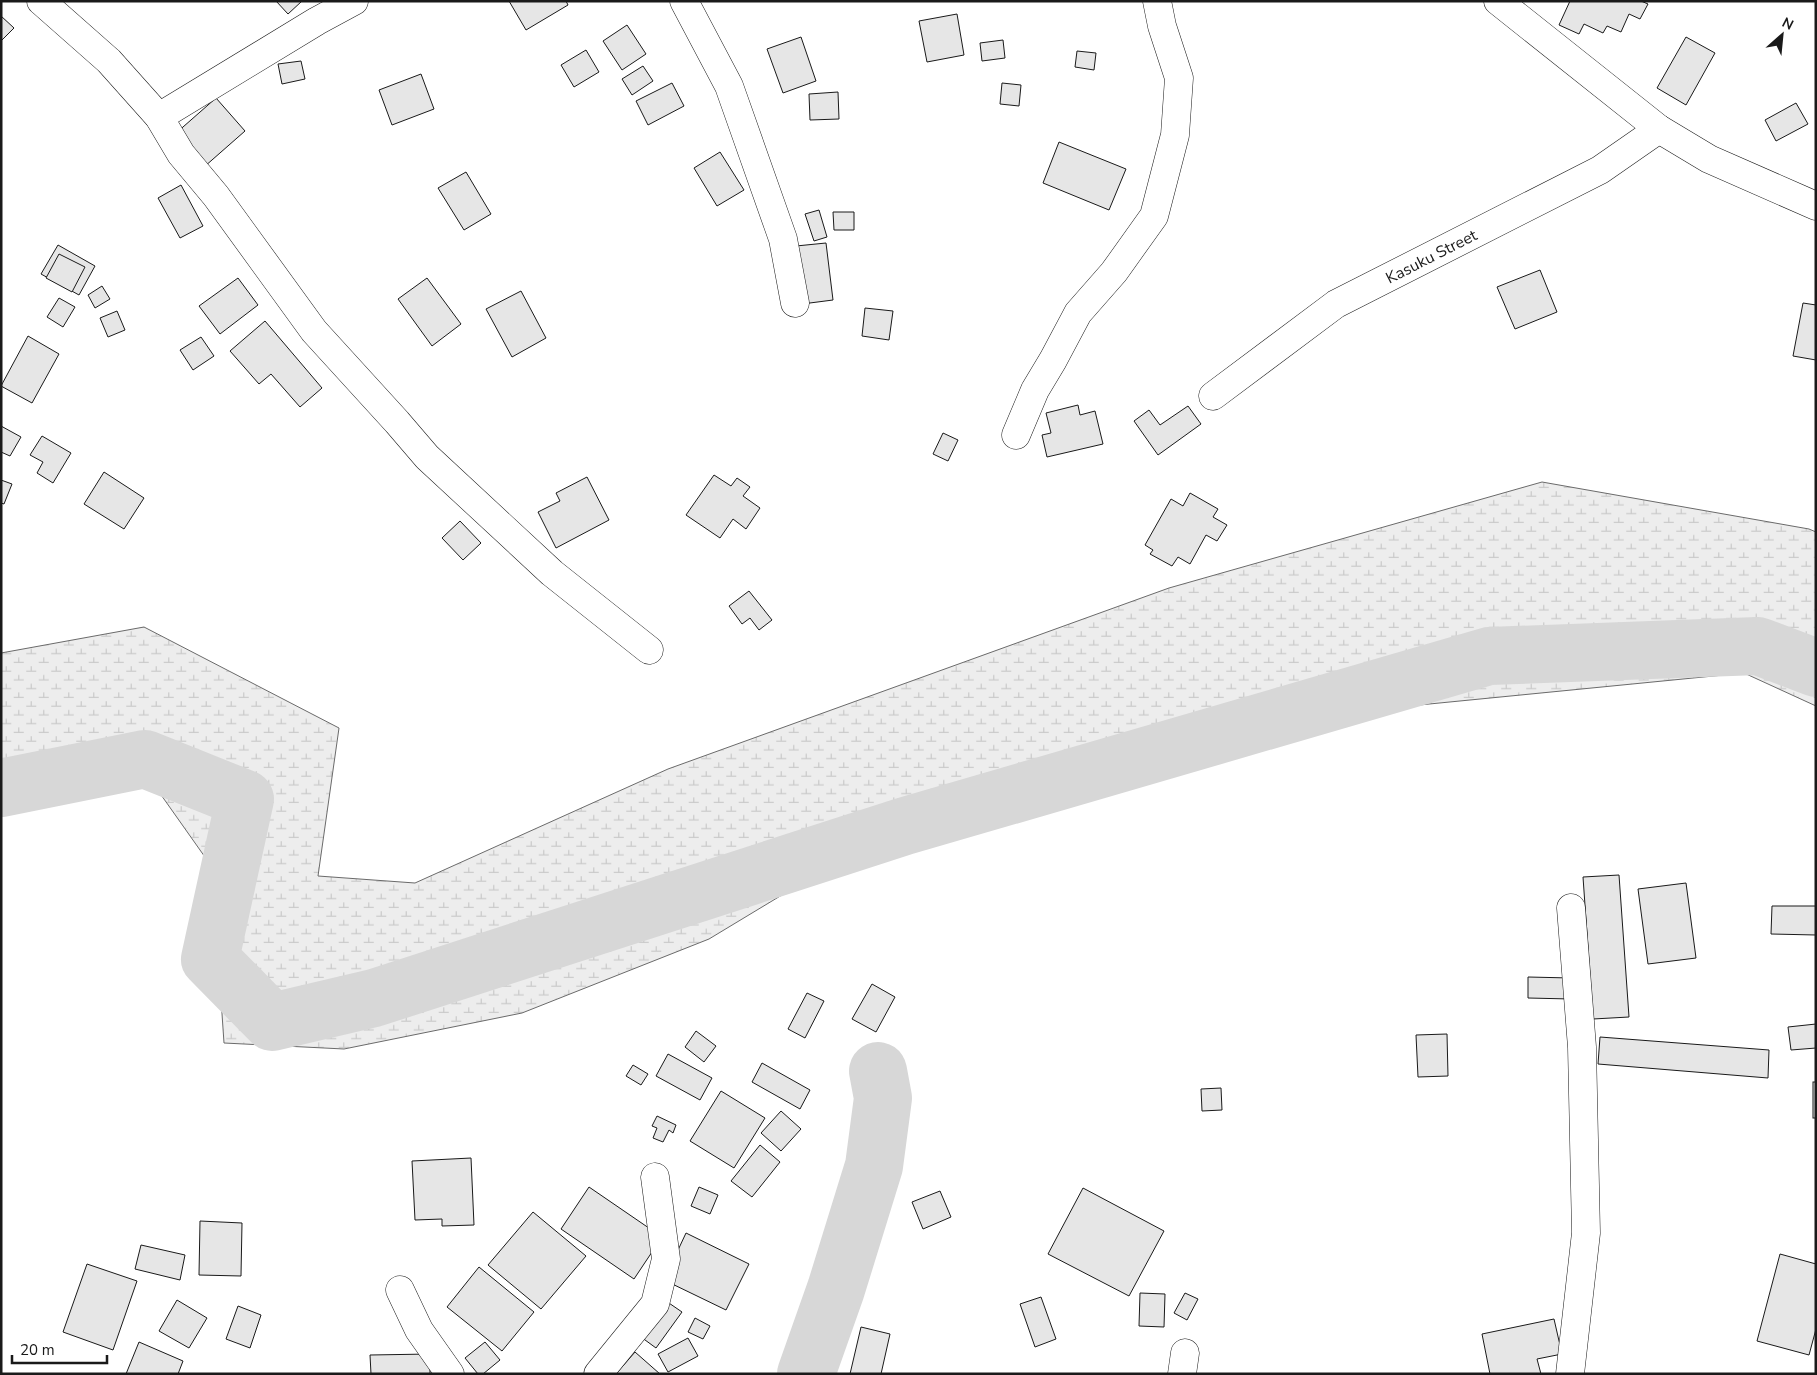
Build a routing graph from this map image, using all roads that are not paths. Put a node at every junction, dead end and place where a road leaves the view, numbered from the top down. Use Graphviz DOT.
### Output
graph roads {
  1 [pos="41,1"];
  2 [pos="354,1"];
  3 [pos="684,1"];
  4 [pos="1157,1"];
  5 [pos="1498,1"];
  6 [pos="159,117"];
  7 [pos="1658,129"];
  8 [pos="1816,206"];
  9 [pos="795,302"];
  10 [pos="1213,396"];
  11 [pos="1016,435"];
  12 [pos="649,650"];
  13 [pos="1571,908"];
  14 [pos="655,1177"];
  15 [pos="400,1290"];
  16 [pos="450,1374"];
  17 [pos="598,1374"];
  18 [pos="1570,1374"];
  1 -- 6 [label="street"];
  2 -- 6 [label="street"];
  3 -- 9 [label="street"];
  4 -- 11 [label="street"];
  5 -- 7 [label="street"];
  6 -- 12 [label="street"];
  7 -- 8 [label="street"];
  7 -- 10 [label="street, Kasuku Street"];
  13 -- 18 [label="street"];
  14 -- 17 [label="street"];
  15 -- 16 [label="street"];
}
